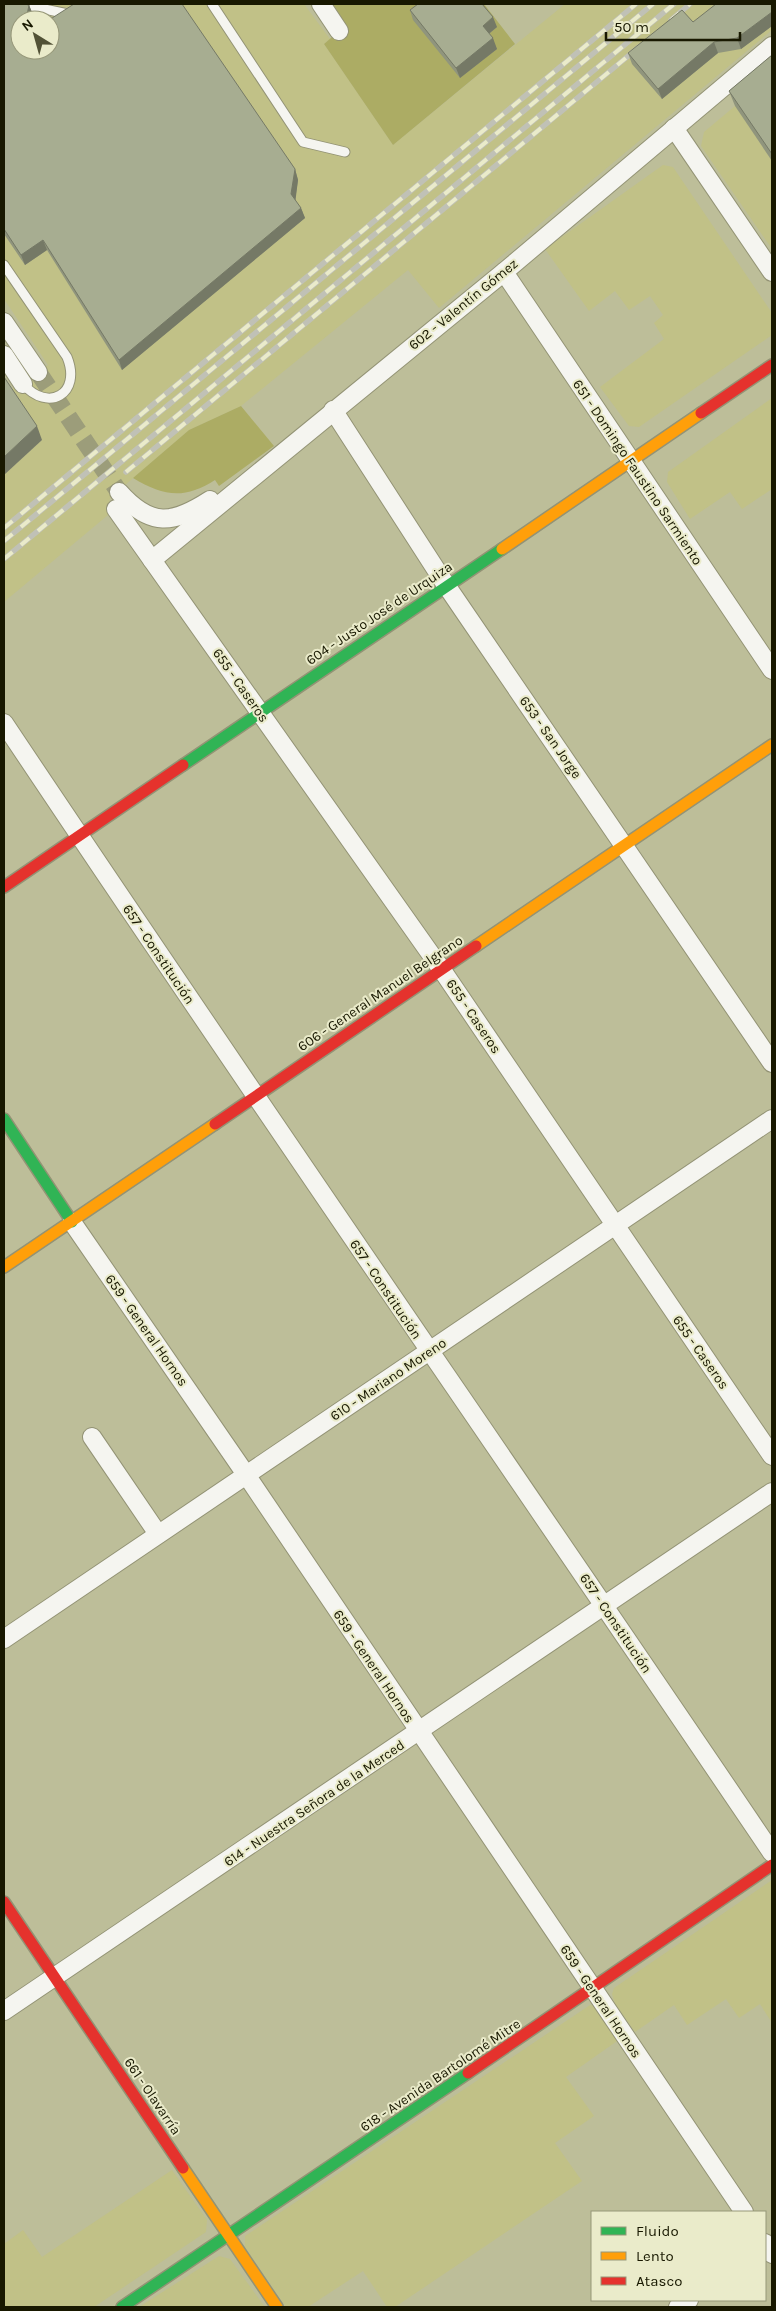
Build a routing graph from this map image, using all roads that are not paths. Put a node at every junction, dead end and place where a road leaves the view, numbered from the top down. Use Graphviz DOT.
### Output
graph roads {
  1 [pos="21,4"];
  2 [pos="212,4"];
  3 [pos="321,4"];
  4 [pos="68,14"];
  5 [pos="340,31"];
  6 [pos="772,46"];
  7 [pos="674,128"];
  8 [pos="345,152"];
  9 [pos="4,265"];
  10 [pos="504,272"];
  11 [pos="772,272"];
  12 [pos="4,322"];
  13 [pos="4,355"];
  14 [pos="772,365"];
  15 [pos="38,372"];
  16 [pos="23,384"];
  17 [pos="333,410"];
  18 [pos="630,461"];
  19 [pos="265,468"];
  20 [pos="152,560"];
  21 [pos="446,585"];
  22 [pos="772,670"];
  23 [pos="261,712"];
  24 [pos="4,723"];
  25 [pos="772,745"];
  26 [pos="78,835"];
  27 [pos="626,846"];
  28 [pos="4,887"];
  29 [pos="442,970"];
  30 [pos="772,1063"];
  31 [pos="255,1096"];
  32 [pos="4,1119"];
  33 [pos="772,1119"];
  34 [pos="72,1222"];
  35 [pos="615,1227"];
  36 [pos="4,1267"];
  37 [pos="428,1351"];
  38 [pos="92,1437"];
  39 [pos="772,1456"];
  40 [pos="248,1476"];
  41 [pos="772,1492"];
  42 [pos="158,1534"];
  43 [pos="604,1605"];
  44 [pos="4,1639"];
  45 [pos="419,1733"];
  46 [pos="772,1853"];
  47 [pos="772,1864"];
  48 [pos="4,1902"];
  49 [pos="55,1977"];
  50 [pos="593,1989"];
  51 [pos="4,2012"];
  52 [pos="743,2211"];
  53 [pos="229,2236"];
  54 [pos="122,2307"];
  55 [pos="277,2307"];
  1 -- 4 [label="lane"];
  2 -- 8 [label="lane"];
  3 -- 5 [label="street"];
  6 -- 7 [label="street, 602 - Valentín Gómez"];
  7 -- 10 [label="street, 602 - Valentín Gómez"];
  7 -- 11 [label="street"];
  9 -- 16 [label="lane"];
  10 -- 17 [label="street, 602 - Valentín Gómez"];
  10 -- 18 [label="street, 651 - Domingo Faustino Sarmiento"];
  12 -- 15 [label="street"];
  13 -- 16 [label="street"];
  14 -- 18 [label="main road, 604 - Justo José de Urquiza"];
  17 -- 19 [label="street, 602 - Valentín Gómez"];
  17 -- 21 [label="street, 653 - San Jorge"];
  18 -- 21 [label="main road, 604 - Justo José de Urquiza"];
  18 -- 22 [label="street, 651 - Domingo Faustino Sarmiento"];
  19 -- 20 [label="street, 602 - Valentín Gómez"];
  19 -- 20 [label="street, 655 - Caseros"];
  20 -- 23 [label="street, 655 - Caseros"];
  21 -- 23 [label="main road, 604 - Justo José de Urquiza"];
  21 -- 27 [label="street, 653 - San Jorge"];
  23 -- 26 [label="main road, 604 - Justo José de Urquiza"];
  23 -- 29 [label="street, 655 - Caseros"];
  24 -- 26 [label="street, 657 - Constitución"];
  25 -- 27 [label="main road, 606 - General Manuel Belgrano"];
  26 -- 28 [label="main road, 604 - Justo José de Urquiza"];
  26 -- 31 [label="street, 657 - Constitución"];
  27 -- 29 [label="main road, 606 - General Manuel Belgrano"];
  27 -- 30 [label="street, 653 - San Jorge"];
  29 -- 31 [label="main road, 606 - General Manuel Belgrano"];
  29 -- 35 [label="street, 655 - Caseros"];
  31 -- 34 [label="main road, 606 - General Manuel Belgrano"];
  31 -- 37 [label="street, 657 - Constitución"];
  32 -- 34 [label="main road, 659 - General Hornos"];
  33 -- 35 [label="street, 610 - Mariano Moreno"];
  34 -- 36 [label="main road, 606 - General Manuel Belgrano"];
  34 -- 40 [label="street, 659 - General Hornos"];
  35 -- 37 [label="street, 610 - Mariano Moreno"];
  35 -- 39 [label="street, 655 - Caseros"];
  37 -- 40 [label="street, 610 - Mariano Moreno"];
  37 -- 43 [label="street, 657 - Constitución"];
  38 -- 42 [label="street"];
  40 -- 42 [label="street, 610 - Mariano Moreno"];
  40 -- 45 [label="street, 659 - General Hornos"];
  41 -- 43 [label="street, 614 - Nuestra Señora de la Merced"];
  42 -- 44 [label="street, 610 - Mariano Moreno"];
  43 -- 45 [label="street, 614 - Nuestra Señora de la Merced"];
  43 -- 46 [label="street, 657 - Constitución"];
  45 -- 49 [label="street, 614 - Nuestra Señora de la Merced"];
  45 -- 50 [label="street, 659 - General Hornos"];
  47 -- 50 [label="main road, 618 - Avenida Bartolomé Mitre"];
  48 -- 49 [label="main road, 661 - Olavarría"];
  49 -- 51 [label="street, 614 - Nuestra Señora de la Merced"];
  49 -- 53 [label="main road, 661 - Olavarría"];
  50 -- 52 [label="street, 659 - General Hornos"];
  50 -- 53 [label="main road, 618 - Avenida Bartolomé Mitre"];
  53 -- 54 [label="main road, 618 - Avenida Bartolomé Mitre"];
  53 -- 55 [label="main road, 661 - Olavarría"];
}
